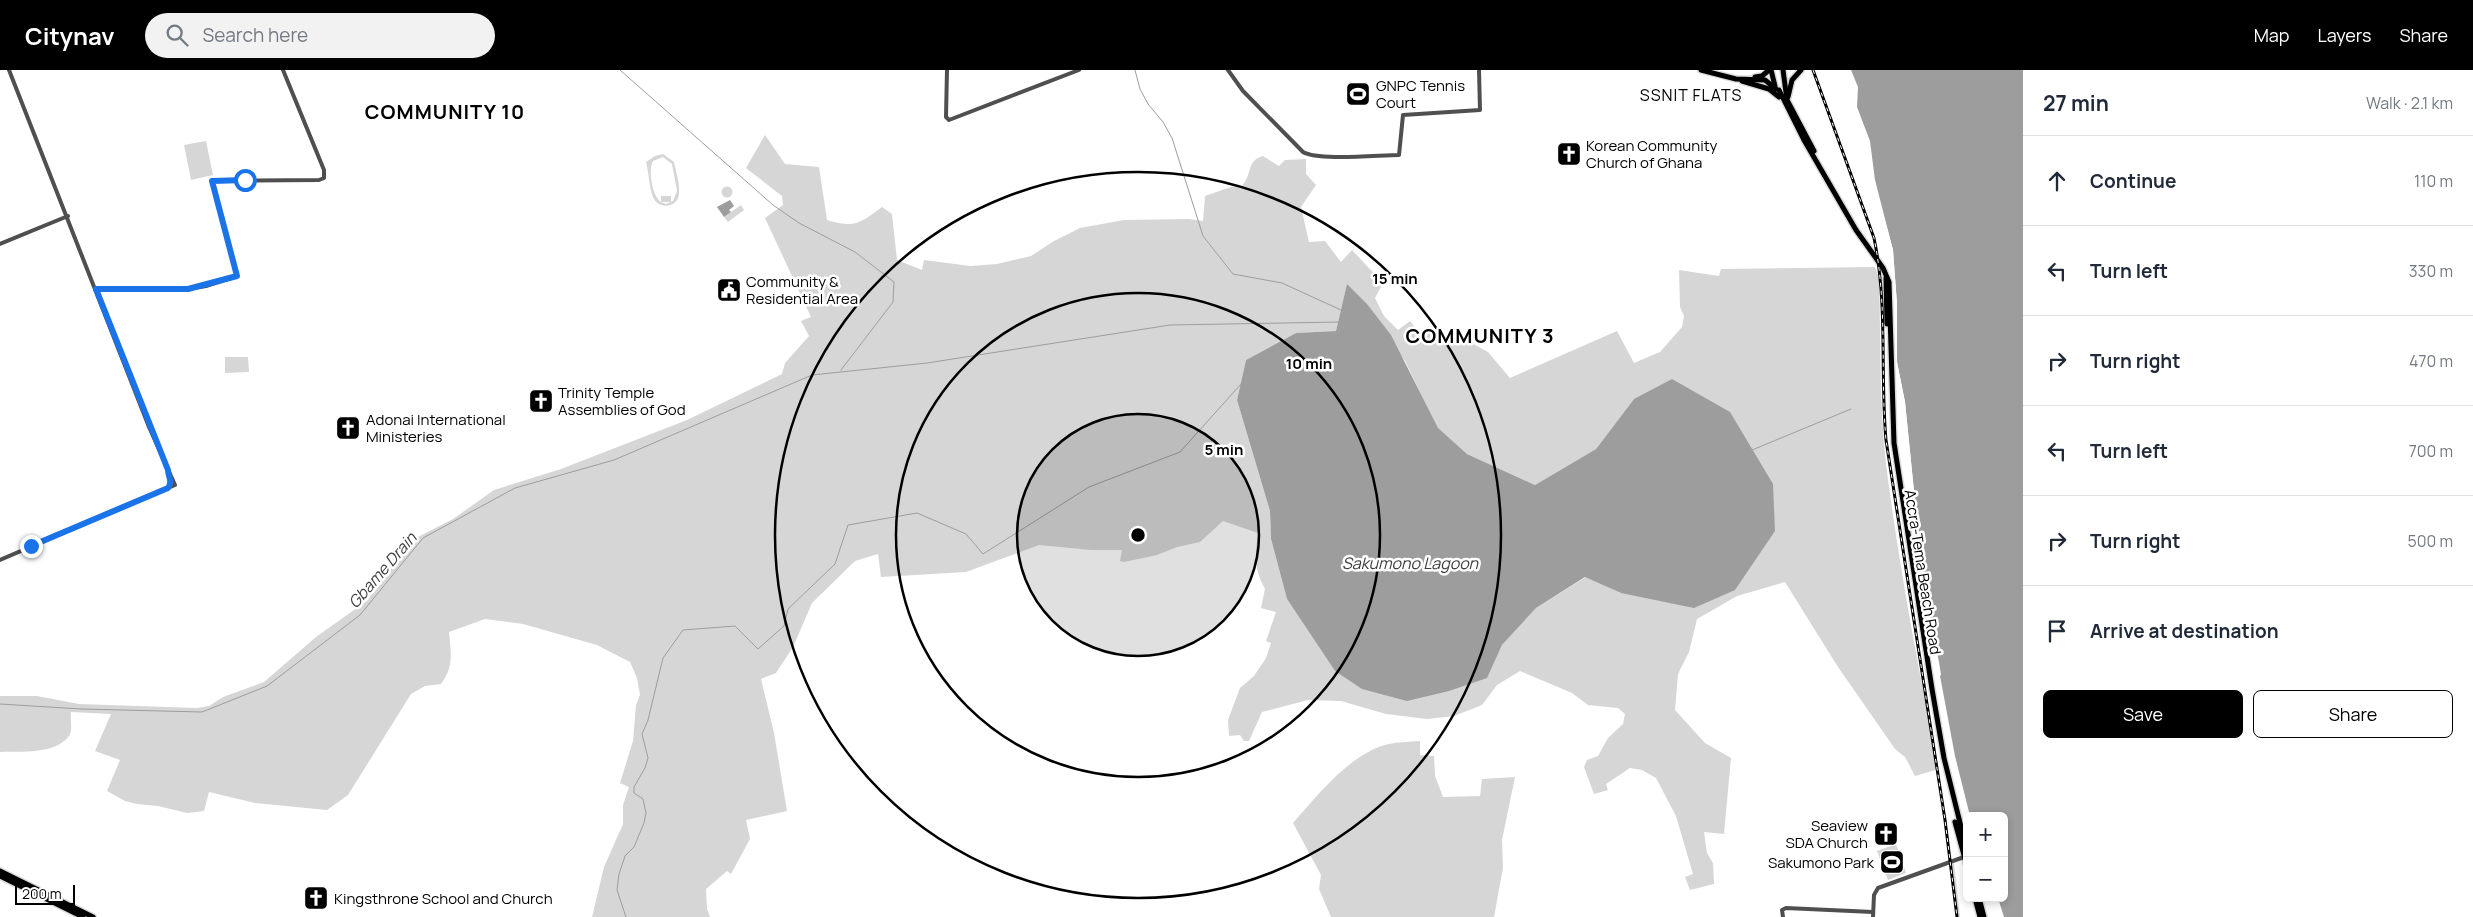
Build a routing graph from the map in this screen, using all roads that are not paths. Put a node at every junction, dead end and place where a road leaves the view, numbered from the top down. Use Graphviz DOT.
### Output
graph roads {
  1 [pos="8,70"];
  2 [pos="283,70"];
  3 [pos="947,70"];
  4 [pos="1079,70"];
  5 [pos="1228,70"];
  6 [pos="1479,70"];
  7 [pos="1701,70"];
  8 [pos="1712,70"];
  9 [pos="1769,70"];
  10 [pos="1783,70"];
  11 [pos="1801,70"];
  12 [pos="1739,79"];
  13 [pos="1784,87"];
  14 [pos="1777,89"];
  15 [pos="1787,105"];
  16 [pos="68,216"];
  17 [pos="0,244"];
  18 [pos="96,289"];
  19 [pos="172,481"];
  20 [pos="181,483"];
  21 [pos="168,488"];
  22 [pos="0,560"];
  23 [pos="1963,842"];
  24 [pos="1963,856"];
  25 [pos="0,871"];
  26 [pos="0,876"];
  27 [pos="1976,902"];
  28 [pos="1980,902"];
  29 [pos="1873,914"];
  30 [pos="83,917"];
  31 [pos="93,917"];
  32 [pos="1783,917"];
  33 [pos="1980,917"];
  34 [pos="1984,917"];
  1 -- 16 [label="street"];
  2 -- 18 [label="street"];
  3 -- 4 [label="street"];
  5 -- 6 [label="street"];
  7 -- 12 [label="main road"];
  8 -- 9 [label="main road"];
  9 -- 14 [label="main road, Accra-Tema Beach Road"];
  10 -- 13 [label="main road, Accra-Tema Beach Road"];
  11 -- 15 [label="main road"];
  12 -- 14 [label="main road"];
  12 -- 15 [label="main road"];
  13 -- 14 [label="main road"];
  13 -- 15 [label="main road, Accra-Tema Beach Road"];
  14 -- 15 [label="main road, Accra-Tema Beach Road"];
  15 -- 23 [label="main road, Accra-Tema Beach Road"];
  16 -- 17 [label="street"];
  16 -- 18 [label="street"];
  18 -- 19 [label="street"];
  19 -- 20 [label="street"];
  19 -- 21 [label="street"];
  19 -- 21 [label="street"];
  21 -- 22 [label="street"];
  24 -- 29 [label="street"];
  25 -- 31 [label="main road"];
  26 -- 30 [label="main road"];
  27 -- 33 [label="main road"];
  28 -- 34 [label="main road"];
  29 -- 32 [label="street"];
}
